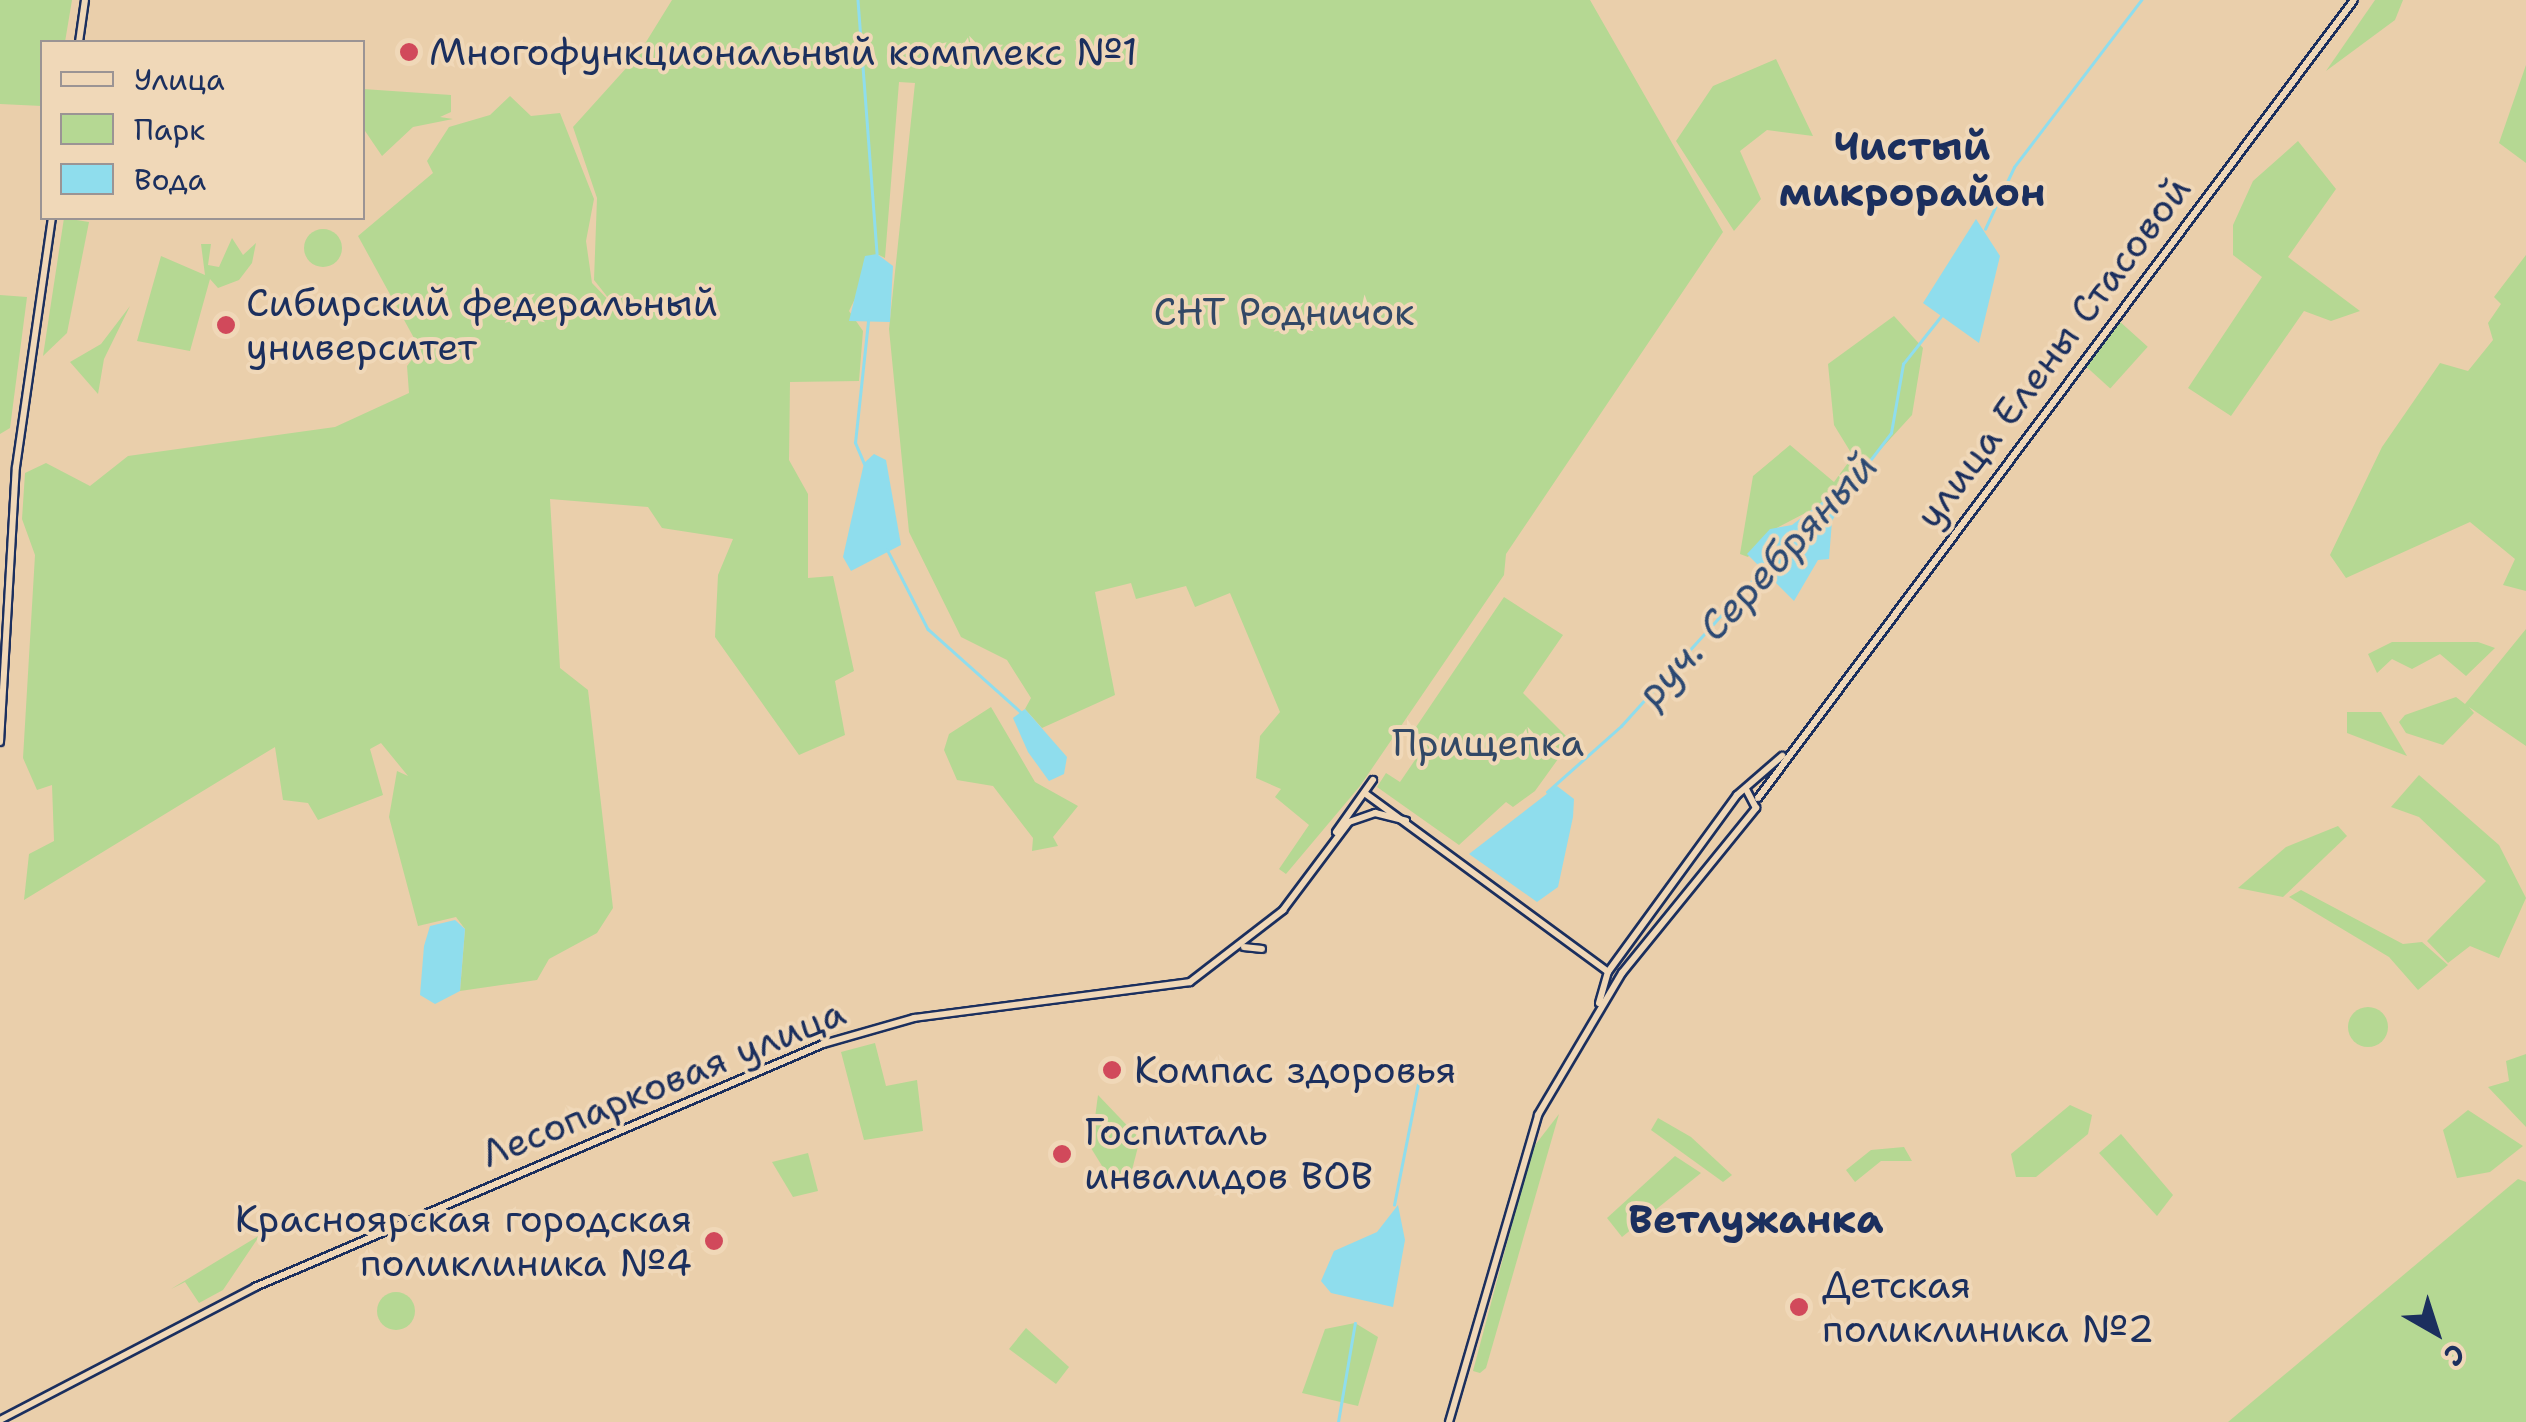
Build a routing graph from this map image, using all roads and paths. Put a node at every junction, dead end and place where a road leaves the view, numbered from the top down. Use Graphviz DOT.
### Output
graph roads {
  1 [pos="86,0"];
  2 [pos="2354,0"];
  3 [pos="79,40"];
  4 [pos="52,220"];
  5 [pos="1798,739"];
  6 [pos="0,742"];
  7 [pos="1746,790"];
  8 [pos="1366,794"];
  9 [pos="1375,797"];
  10 [pos="1758,798"];
  11 [pos="1734,802"];
  12 [pos="1356,804"];
  13 [pos="1375,813"];
  14 [pos="1746,813"];
  15 [pos="1364,816"];
  16 [pos="1406,821"];
  17 [pos="1334,838"];
  18 [pos="1243,947"];
  19 [pos="1262,950"];
  20 [pos="1608,972"];
  21 [pos="1622,973"];
  22 [pos="1595,1014"];
  23 [pos="0,1420"];
  24 [pos="1449,1422"];
  1 -- 3 [label="main road"];
  2 -- 5 [label="main road, улица Елены Стасовой"];
  4 -- 6 [label="main road"];
  5 -- 7 [label="main road, улица Елены Стасовой"];
  5 -- 10 [label="main road, улица Елены Стасовой"];
  7 -- 10 [label="main road"];
  7 -- 11 [label="main road, улица Елены Стасовой"];
  8 -- 9 [label="main road"];
  8 -- 9 [label="main road"];
  8 -- 12 [label="main road, Лесопарковая улица"];
  9 -- 13 [label="main road"];
  9 -- 16 [label="main road"];
  10 -- 14 [label="main road, улица Елены Стасовой"];
  11 -- 14 [label="main road"];
  11 -- 20 [label="main road"];
  12 -- 15 [label="main road"];
  12 -- 17 [label="main road, Лесопарковая улица"];
  13 -- 15 [label="main road"];
  13 -- 16 [label="main road"];
  14 -- 21 [label="main road"];
  15 -- 17 [label="main road"];
  16 -- 20 [label="main road"];
  17 -- 18 [label="main road, Лесопарковая улица"];
  18 -- 19 [label="main road"];
  18 -- 23 [label="main road, Лесопарковая улица"];
  20 -- 21 [label="main road"];
  20 -- 22 [label="main road"];
  21 -- 22 [label="main road"];
  22 -- 24 [label="main road"];
}
